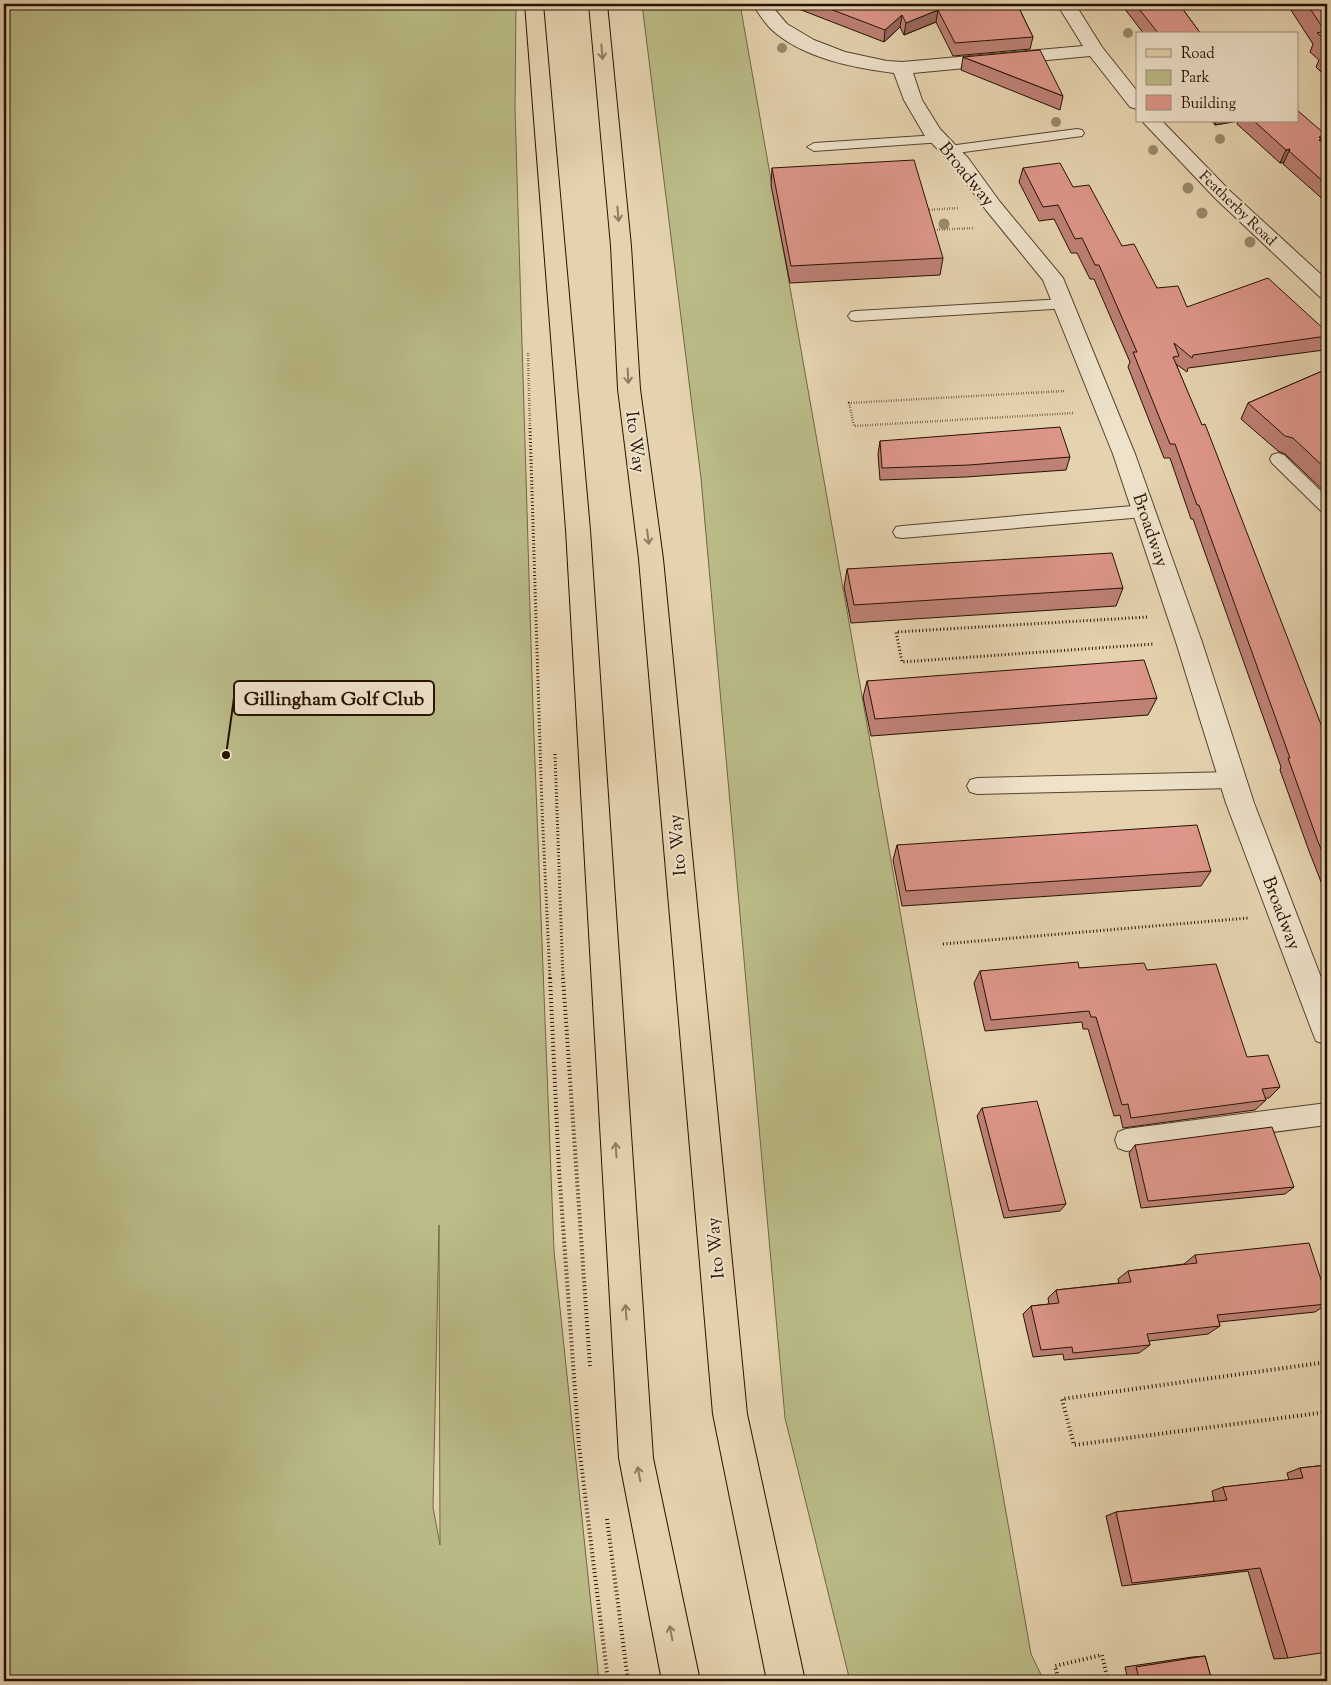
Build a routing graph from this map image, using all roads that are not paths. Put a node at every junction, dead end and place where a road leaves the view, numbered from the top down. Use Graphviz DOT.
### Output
graph roads {
  1 [pos="534,4"];
  2 [pos="598,4"];
  3 [pos="761,4"];
  4 [pos="1066,4"];
  5 [pos="1095,50"];
  6 [pos="902,68"];
  7 [pos="1136,102"];
  8 [pos="1152,122"];
  9 [pos="1077,132"];
  10 [pos="944,144"];
  11 [pos="814,147"];
  12 [pos="1327,292"];
  13 [pos="1064,304"];
  14 [pos="856,316"];
  15 [pos="1278,460"];
  16 [pos="1327,507"];
  17 [pos="1144,512"];
  18 [pos="902,532"];
  19 [pos="1233,780"];
  20 [pos="977,786"];
  21 [pos="1327,1031"];
  22 [pos="1327,1114"];
  23 [pos="1126,1140"];
  24 [pos="681,1681"];
  25 [pos="786,1681"];
  24 -- 1 [label="main road, one-way"];
  2 -- 25 [label="main road, Ito Way, one-way"];
  3 -- 6 [label="street"];
  4 -- 5 [label="street"];
  5 -- 6 [label="street"];
  5 -- 7 [label="street"];
  6 -- 10 [label="street, Broadway"];
  8 -- 12 [label="street, Featherby Road"];
  9 -- 10 [label="lane"];
  10 -- 11 [label="lane"];
  10 -- 13 [label="street, Broadway"];
  13 -- 14 [label="lane"];
  13 -- 17 [label="street, Broadway"];
  15 -- 16 [label="lane"];
  17 -- 18 [label="lane"];
  17 -- 19 [label="street, Broadway"];
  19 -- 20 [label="lane"];
  19 -- 21 [label="street, Broadway"];
  22 -- 23 [label="lane"];
}
